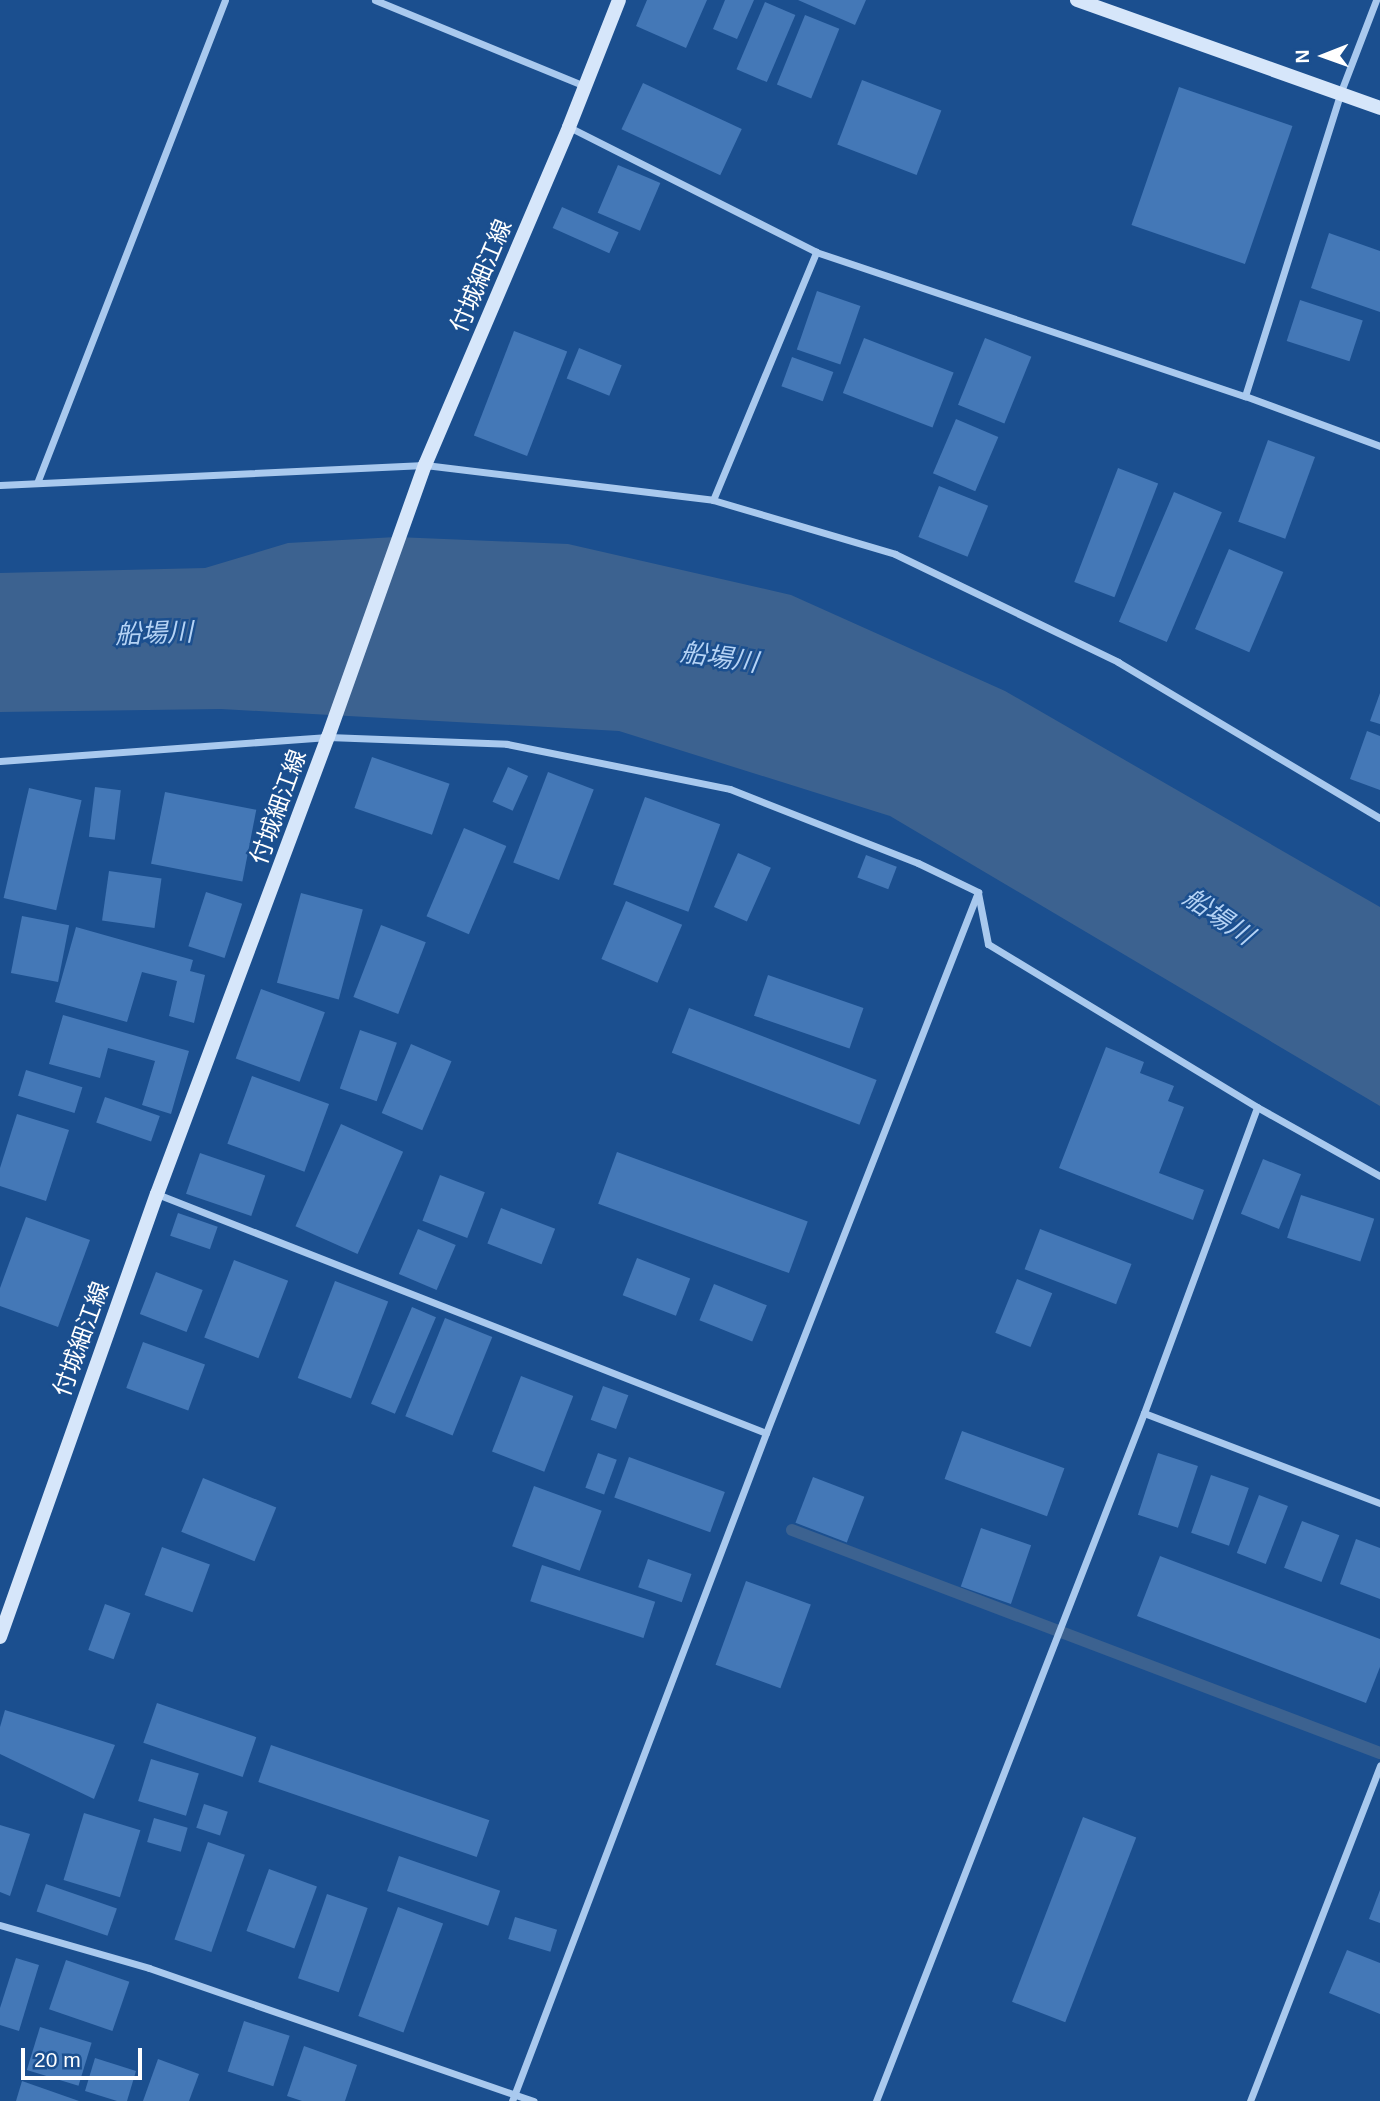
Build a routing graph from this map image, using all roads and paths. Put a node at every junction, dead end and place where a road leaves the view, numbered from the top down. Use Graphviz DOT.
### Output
graph roads {
  1 [pos="225,0"];
  2 [pos="375,0"];
  3 [pos="619,0"];
  4 [pos="1077,0"];
  5 [pos="1376,0"];
  6 [pos="585,87"];
  7 [pos="1340,94"];
  8 [pos="1380,108"];
  9 [pos="569,127"];
  10 [pos="816,252"];
  11 [pos="1245,396"];
  12 [pos="1380,446"];
  13 [pos="425,465"];
  14 [pos="37,483"];
  15 [pos="0,485"];
  16 [pos="713,500"];
  17 [pos="330,730"];
  18 [pos="0,761"];
  19 [pos="1380,818"];
  20 [pos="978,892"];
  21 [pos="1257,1107"];
  22 [pos="1380,1176"];
  23 [pos="157,1194"];
  24 [pos="1144,1413"];
  25 [pos="766,1433"];
  26 [pos="1380,1503"];
  27 [pos="0,1637"];
  28 [pos="1380,1765"];
  29 [pos="0,1925"];
  30 [pos="514,2098"];
  31 [pos="534,2101"];
  32 [pos="877,2101"];
  33 [pos="1251,2101"];
  1 -- 14 [label="street"];
  2 -- 6 [label="street"];
  3 -- 6 [label="main road, 付城細江線"];
  4 -- 7 [label="main road"];
  5 -- 7 [label="street"];
  6 -- 9 [label="main road, 付城細江線"];
  7 -- 8 [label="main road"];
  7 -- 11 [label="street"];
  9 -- 10 [label="street"];
  9 -- 13 [label="main road, 付城細江線"];
  10 -- 11 [label="street"];
  10 -- 16 [label="street"];
  11 -- 12 [label="street"];
  13 -- 14 [label="street"];
  13 -- 16 [label="street"];
  13 -- 17 [label="main road, 付城細江線"];
  14 -- 15 [label="street"];
  16 -- 19 [label="street"];
  17 -- 18 [label="street"];
  17 -- 20 [label="street"];
  17 -- 23 [label="main road, 付城細江線"];
  20 -- 21 [label="street"];
  20 -- 25 [label="street"];
  21 -- 22 [label="street"];
  21 -- 24 [label="street"];
  23 -- 25 [label="street"];
  23 -- 27 [label="main road, 付城細江線"];
  24 -- 26 [label="street"];
  24 -- 32 [label="street"];
  25 -- 30 [label="street"];
  28 -- 33 [label="street"];
  29 -- 30 [label="street"];
  30 -- 31 [label="street"];
}
